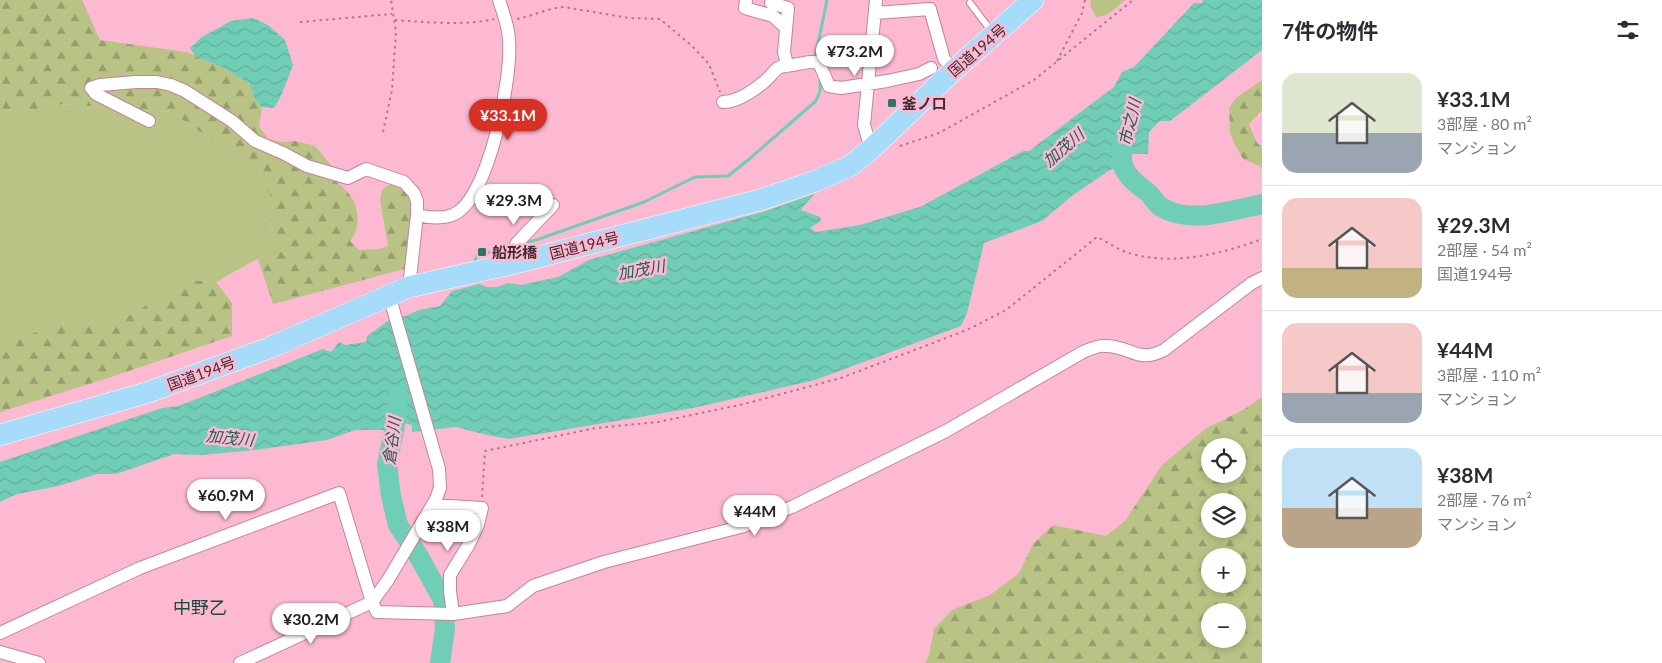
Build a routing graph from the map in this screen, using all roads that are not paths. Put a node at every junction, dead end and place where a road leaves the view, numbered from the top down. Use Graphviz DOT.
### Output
graph roads {
  1 [pos="499,0"];
  2 [pos="746,0"];
  3 [pos="1033,0"];
  4 [pos="771,3"];
  5 [pos="970,4"];
  6 [pos="876,6"];
  7 [pos="786,28"];
  8 [pos="995,35"];
  9 [pos="787,65"];
  10 [pos="931,68"];
  11 [pos="954,70"];
  12 [pos="869,83"];
  13 [pos="723,102"];
  14 [pos="148,121"];
  15 [pos="871,149"];
  16 [pos="553,205"];
  17 [pos="417,215"];
  18 [pos="511,264"];
  19 [pos="1262,278"];
  20 [pos="409,287"];
  21 [pos="391,300"];
  22 [pos="0,435"];
  23 [pos="433,505"];
  24 [pos="372,602"];
  25 [pos="453,614"];
  26 [pos="0,633"];
  27 [pos="0,652"];
  28 [pos="39,663"];
  29 [pos="240,663"];
  1 -- 17 [label="street"];
  2 -- 7 [label="street"];
  3 -- 8 [label="highway, 国道194号"];
  4 -- 7 [label="street"];
  5 -- 8 [label="lane"];
  6 -- 11 [label="street"];
  6 -- 12 [label="street"];
  7 -- 9 [label="street"];
  8 -- 11 [label="highway, 国道194号"];
  9 -- 12 [label="street"];
  9 -- 13 [label="street"];
  10 -- 12 [label="street"];
  11 -- 15 [label="highway, 国道194号"];
  12 -- 15 [label="street"];
  14 -- 17 [label="street"];
  15 -- 18 [label="highway, 国道194号"];
  16 -- 18 [label="street"];
  17 -- 20 [label="street"];
  18 -- 20 [label="highway, 国道194号"];
  19 -- 25 [label="street"];
  20 -- 21 [label="highway, 国道194号"];
  21 -- 22 [label="highway, 国道194号"];
  21 -- 23 [label="street"];
  23 -- 24 [label="street"];
  23 -- 25 [label="street"];
  24 -- 25 [label="street"];
  24 -- 26 [label="street"];
  24 -- 29 [label="street"];
  27 -- 28 [label="street"];
}
